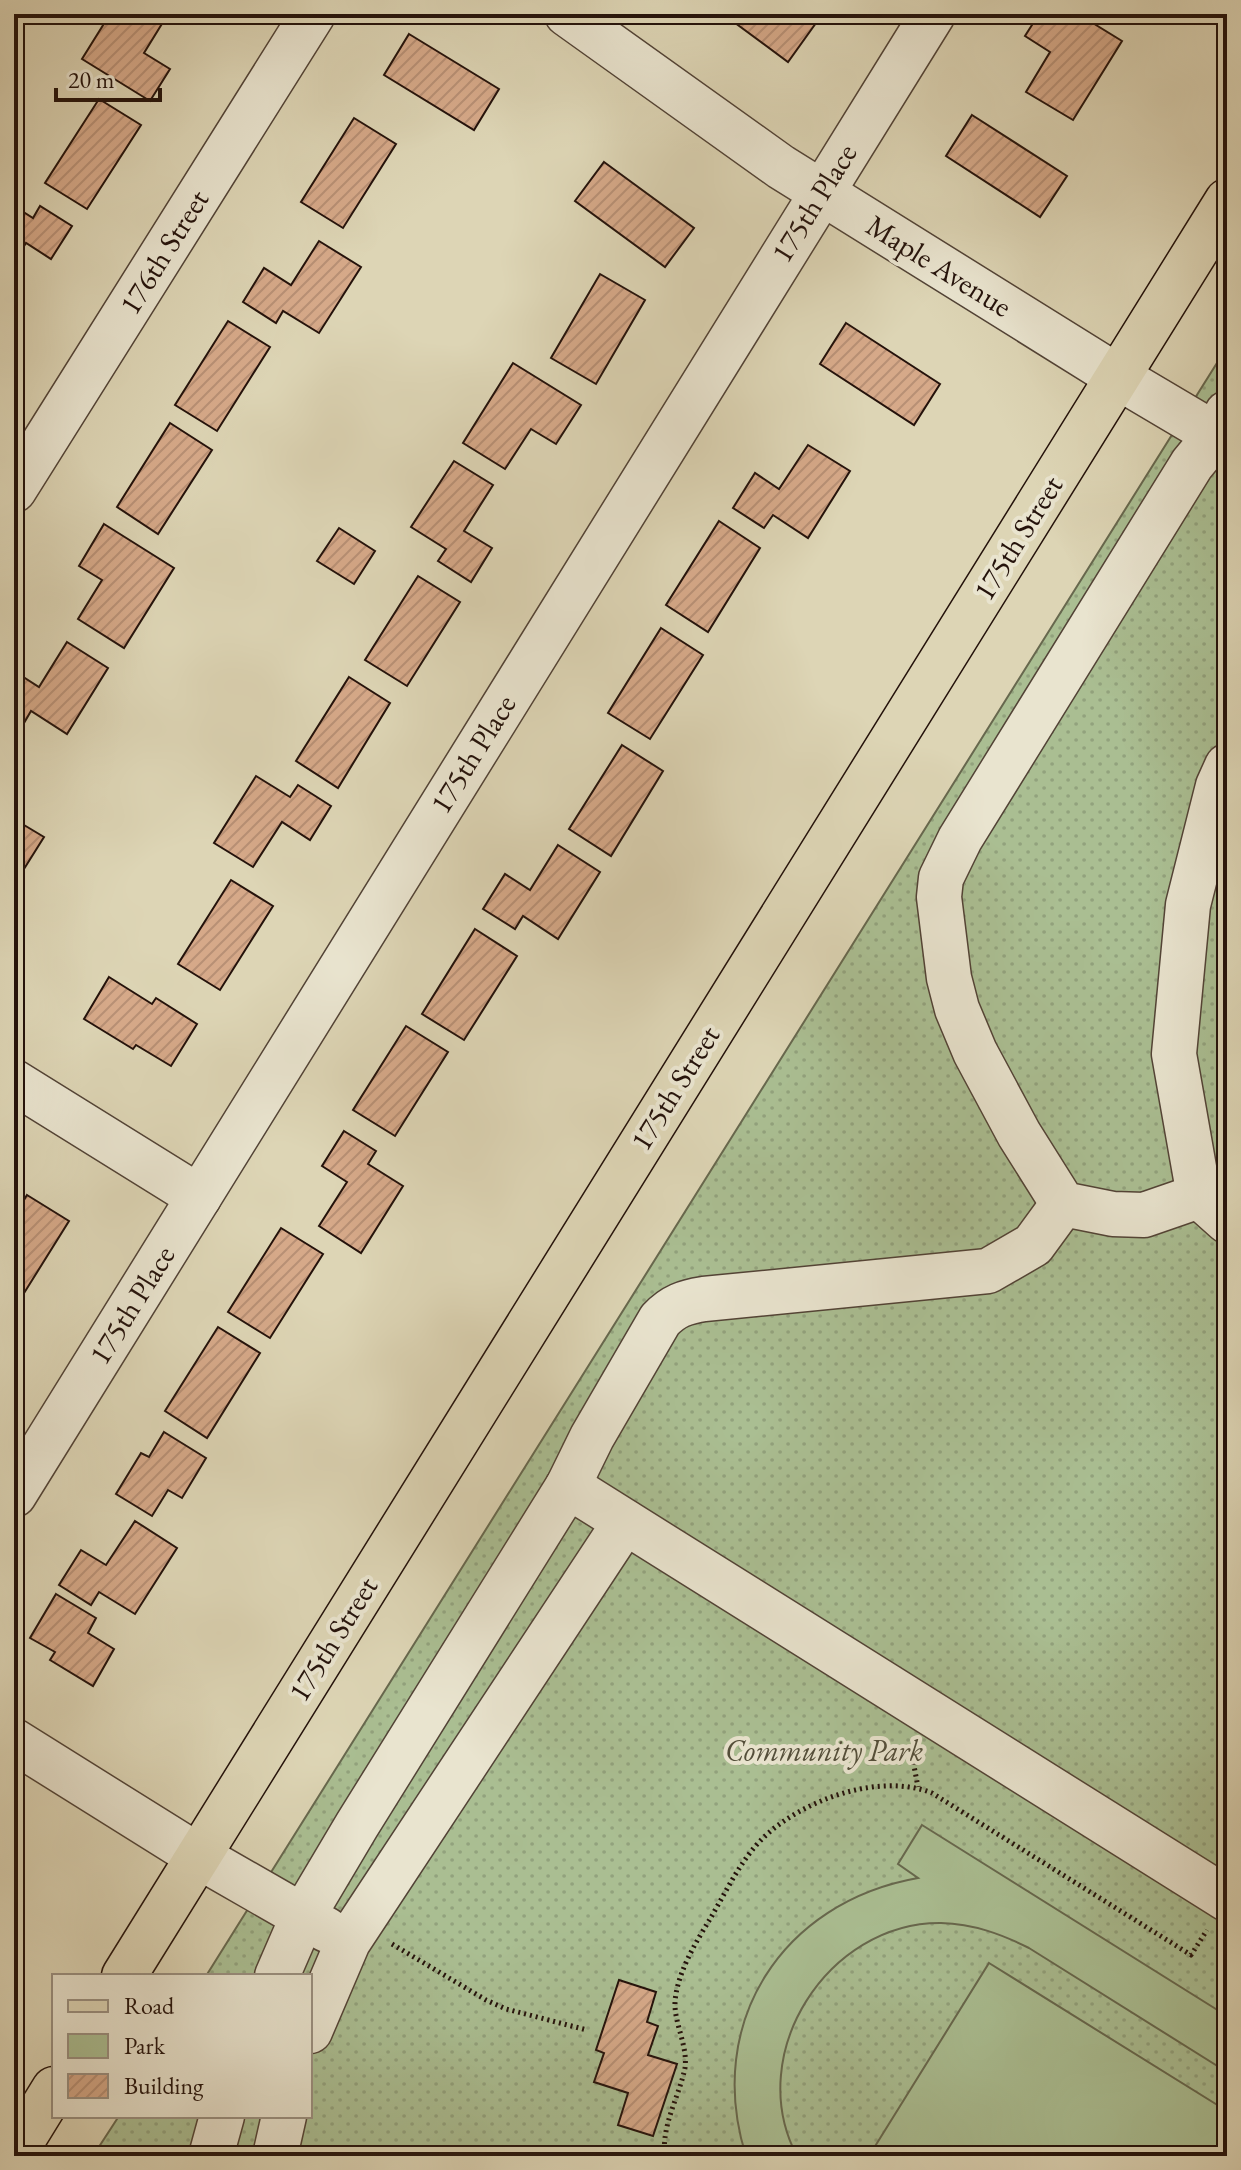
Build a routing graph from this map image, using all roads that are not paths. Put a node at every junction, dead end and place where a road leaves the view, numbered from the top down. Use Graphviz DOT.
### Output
graph roads {
  1 [pos="313,14"];
  2 [pos="567,14"];
  3 [pos="933,14"];
  4 [pos="821,192"];
  5 [pos="1227,201"];
  6 [pos="1118,377"];
  7 [pos="1224,432"];
  8 [pos="14,490"];
  9 [pos="1227,766"];
  10 [pos="14,1082"];
  11 [pos="199,1197"];
  12 [pos="1063,1204"];
  13 [pos="1213,1208"];
  14 [pos="568,1486"];
  15 [pos="14,1495"];
  16 [pos="625,1522"];
  17 [pos="14,1741"];
  18 [pos="198,1856"];
  19 [pos="1227,1899"];
  20 [pos="303,1916"];
  21 [pos="348,1942"];
  22 [pos="125,1974"];
  23 [pos="278,1974"];
  24 [pos="312,2026"];
  25 [pos="52,2092"];
  26 [pos="221,2118"];
  27 [pos="284,2118"];
  28 [pos="14,2154"];
  29 [pos="211,2156"];
  30 [pos="275,2156"];
  1 -- 8 [label="street, 176th Street"];
  2 -- 4 [label="street, Maple Avenue"];
  3 -- 4 [label="street, 175th Place"];
  4 -- 6 [label="street, Maple Avenue"];
  4 -- 11 [label="street, 175th Place"];
  5 -- 6 [label="main road, 175th Street"];
  6 -- 7 [label="street, Maple Avenue"];
  6 -- 18 [label="main road, 175th Street"];
  7 -- 12 [label="street"];
  9 -- 13 [label="street"];
  10 -- 11 [label="street"];
  11 -- 15 [label="street, 175th Place"];
  12 -- 13 [label="street"];
  12 -- 14 [label="street"];
  14 -- 16 [label="street"];
  14 -- 20 [label="street"];
  16 -- 19 [label="street"];
  16 -- 21 [label="street"];
  17 -- 18 [label="street"];
  18 -- 20 [label="street"];
  18 -- 22 [label="main road, 175th Street"];
  20 -- 21 [label="street"];
  20 -- 23 [label="street"];
  21 -- 24 [label="street"];
  25 -- 28 [label="main road"];
  26 -- 29 [label="street"];
  27 -- 30 [label="street"];
}
